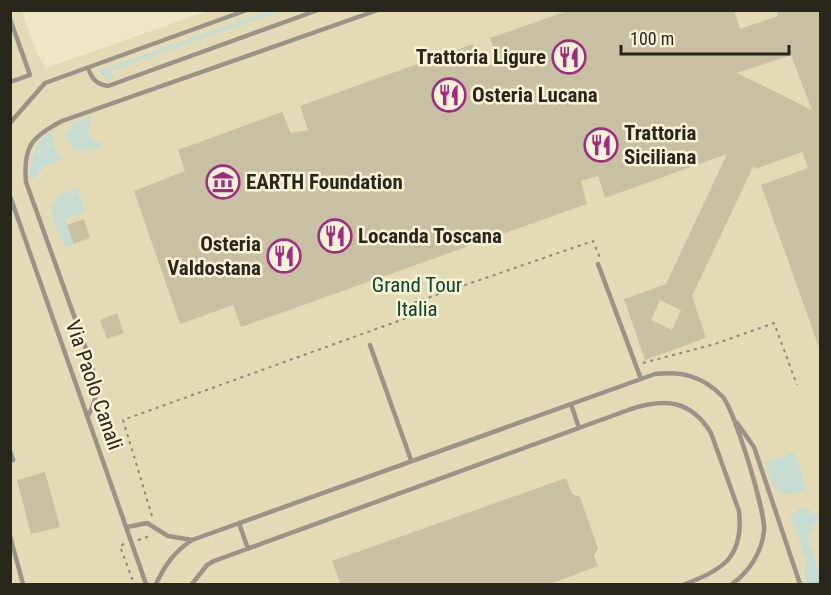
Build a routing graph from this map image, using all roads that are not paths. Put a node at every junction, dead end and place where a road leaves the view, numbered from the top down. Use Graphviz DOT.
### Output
graph roads {
  1 [pos="247,10"];
  2 [pos="318,10"];
  3 [pos="378,10"];
  4 [pos="10,19"];
  5 [pos="88,68"];
  6 [pos="10,82"];
  7 [pos="10,123"];
  8 [pos="10,196"];
  9 [pos="600,263"];
  10 [pos="370,345"];
  11 [pos="641,379"];
  12 [pos="571,404"];
  13 [pos="88,416"];
  14 [pos="734,419"];
  15 [pos="579,428"];
  16 [pos="10,451"];
  17 [pos="411,460"];
  18 [pos="10,461"];
  19 [pos="239,523"];
  20 [pos="127,527"];
  21 [pos="10,536"];
  22 [pos="192,540"];
  23 [pos="248,549"];
  24 [pos="23,585"];
  25 [pos="146,585"];
  26 [pos="156,585"];
  27 [pos="192,585"];
  28 [pos="685,585"];
  29 [pos="732,585"];
  30 [pos="800,585"];
  1 -- 5 [label="lane"];
  2 -- 5 [label="lane"];
  3 -- 13 [label="lane"];
  4 -- 6 [label="lane"];
  5 -- 7 [label="lane"];
  8 -- 13 [label="lane, Via Paolo Canali"];
  9 -- 11 [label="lane"];
  10 -- 17 [label="lane"];
  11 -- 12 [label="lane"];
  11 -- 14 [label="lane"];
  12 -- 15 [label="lane"];
  12 -- 17 [label="lane"];
  13 -- 20 [label="lane, Via Paolo Canali"];
  14 -- 29 [label="lane"];
  14 -- 30 [label="lane"];
  15 -- 23 [label="lane"];
  15 -- 28 [label="lane"];
  16 -- 18 [label="lane"];
  17 -- 19 [label="lane"];
  19 -- 22 [label="lane"];
  19 -- 23 [label="lane"];
  20 -- 22 [label="lane"];
  20 -- 25 [label="lane, Via Paolo Canali"];
  21 -- 24 [label="lane"];
  22 -- 26 [label="lane"];
  23 -- 27 [label="lane"];
}
